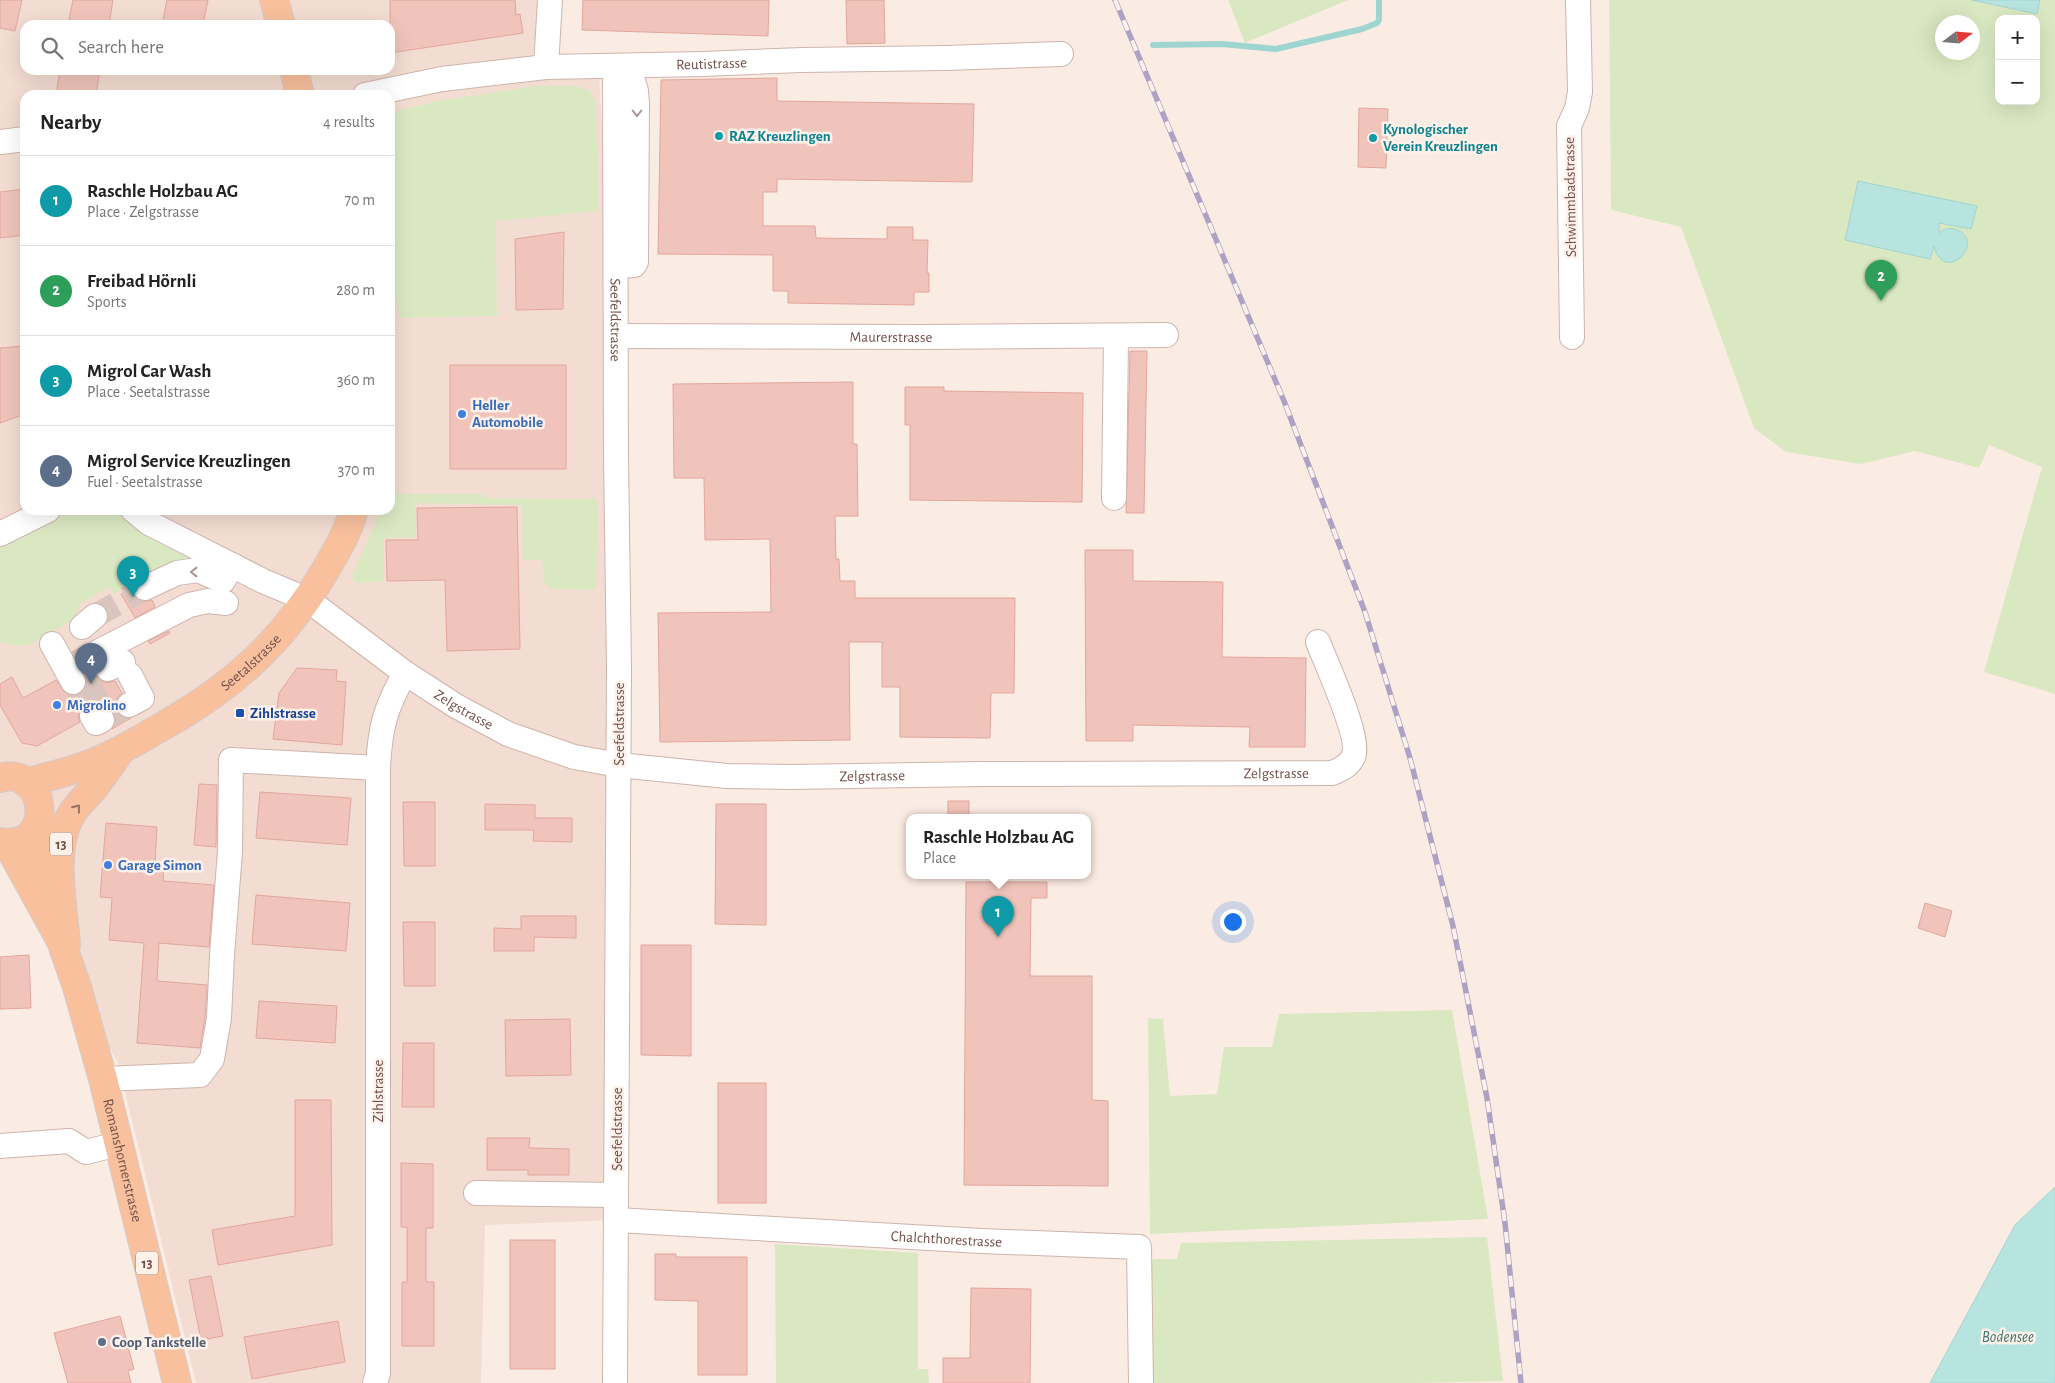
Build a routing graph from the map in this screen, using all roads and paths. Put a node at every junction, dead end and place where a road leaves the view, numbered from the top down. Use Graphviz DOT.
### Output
graph roads {
  1 [pos="274,0"];
  2 [pos="550,0"];
  3 [pos="1578,0"];
  4 [pos="280,20"];
  5 [pos="1061,54"];
  6 [pos="621,66"];
  7 [pos="546,67"];
  8 [pos="295,75"];
  9 [pos="299,90"];
  10 [pos="391,90"];
  11 [pos="20,140"];
  12 [pos="0,142"];
  13 [pos="1166,335"];
  14 [pos="616,336"];
  15 [pos="1116,336"];
  16 [pos="1572,337"];
  17 [pos="1114,498"];
  18 [pos="38,515"];
  19 [pos="139,515"];
  20 [pos="352,515"];
  21 [pos="0,534"];
  22 [pos="232,565"];
  23 [pos="145,588"];
  24 [pos="308,600"];
  25 [pos="226,603"];
  26 [pos="1318,642"];
  27 [pos="52,644"];
  28 [pos="70,673"];
  29 [pos="405,673"];
  30 [pos="120,676"];
  31 [pos="121,750"];
  32 [pos="94,762"];
  33 [pos="619,765"];
  34 [pos="378,768"];
  35 [pos="8,778"];
  36 [pos="38,821"];
  37 [pos="4,843"];
  38 [pos="64,950"];
  39 [pos="103,1079"];
  40 [pos="118,1144"];
  41 [pos="0,1146"];
  42 [pos="476,1193"];
  43 [pos="616,1195"];
  44 [pos="617,1220"];
  45 [pos="177,1383"];
  46 [pos="376,1383"];
  47 [pos="615,1383"];
  48 [pos="1141,1383"];
  1 -- 4 [label="main road"];
  2 -- 7 [label="street"];
  3 -- 16 [label="street, Schwimmbadstrasse"];
  5 -- 6 [label="street, Reutistrasse"];
  6 -- 7 [label="street, Reutistrasse"];
  6 -- 14 [label="street, Seefeldstrasse"];
  7 -- 10 [label="street, Reutistrasse"];
  8 -- 9 [label="main road"];
  11 -- 12 [label="street"];
  13 -- 15 [label="street, Maurerstrasse"];
  14 -- 15 [label="street, Maurerstrasse"];
  14 -- 33 [label="street, Seefeldstrasse"];
  15 -- 17 [label="street"];
  18 -- 21 [label="street"];
  19 -- 22 [label="street, Zelgstrasse"];
  20 -- 24 [label="main road, Seetalstrasse / 13"];
  22 -- 23 [label="street, one-way"];
  22 -- 24 [label="street, Zelgstrasse"];
  24 -- 29 [label="street, Zelgstrasse"];
  24 -- 31 [label="main road, Seetalstrasse / 13"];
  25 -- 30 [label="street"];
  26 -- 33 [label="street, Zelgstrasse"];
  27 -- 28 [label="street"];
  29 -- 33 [label="street, Zelgstrasse"];
  29 -- 34 [label="street, Zihlstrasse"];
  31 -- 32 [label="main road, Seetalstrasse / 13"];
  38 -- 31 [label="main road, 13, one-way"];
  32 -- 35 [label="main road, Seetalstrasse / 13"];
  32 -- 36 [label="main road, Seetalstrasse / 13"];
  33 -- 43 [label="street, Seefeldstrasse"];
  34 -- 39 [label="street"];
  34 -- 46 [label="street, Zihlstrasse"];
  35 -- 36 [label="main road, 13"];
  36 -- 37 [label="main road, 13"];
  36 -- 38 [label="main road, Romanshornerstrasse / 13"];
  37 -- 38 [label="main road, Romanshornerstrasse / 13"];
  38 -- 39 [label="main road, Romanshornerstrasse / 13"];
  39 -- 40 [label="main road, Romanshornerstrasse / 13"];
  40 -- 41 [label="street"];
  40 -- 45 [label="main road, Romanshornerstrasse / 13"];
  42 -- 43 [label="street"];
  43 -- 44 [label="street, Seefeldstrasse"];
  44 -- 47 [label="street, Seefeldstrasse"];
  44 -- 48 [label="street, Chalchthorestrasse"];
}
